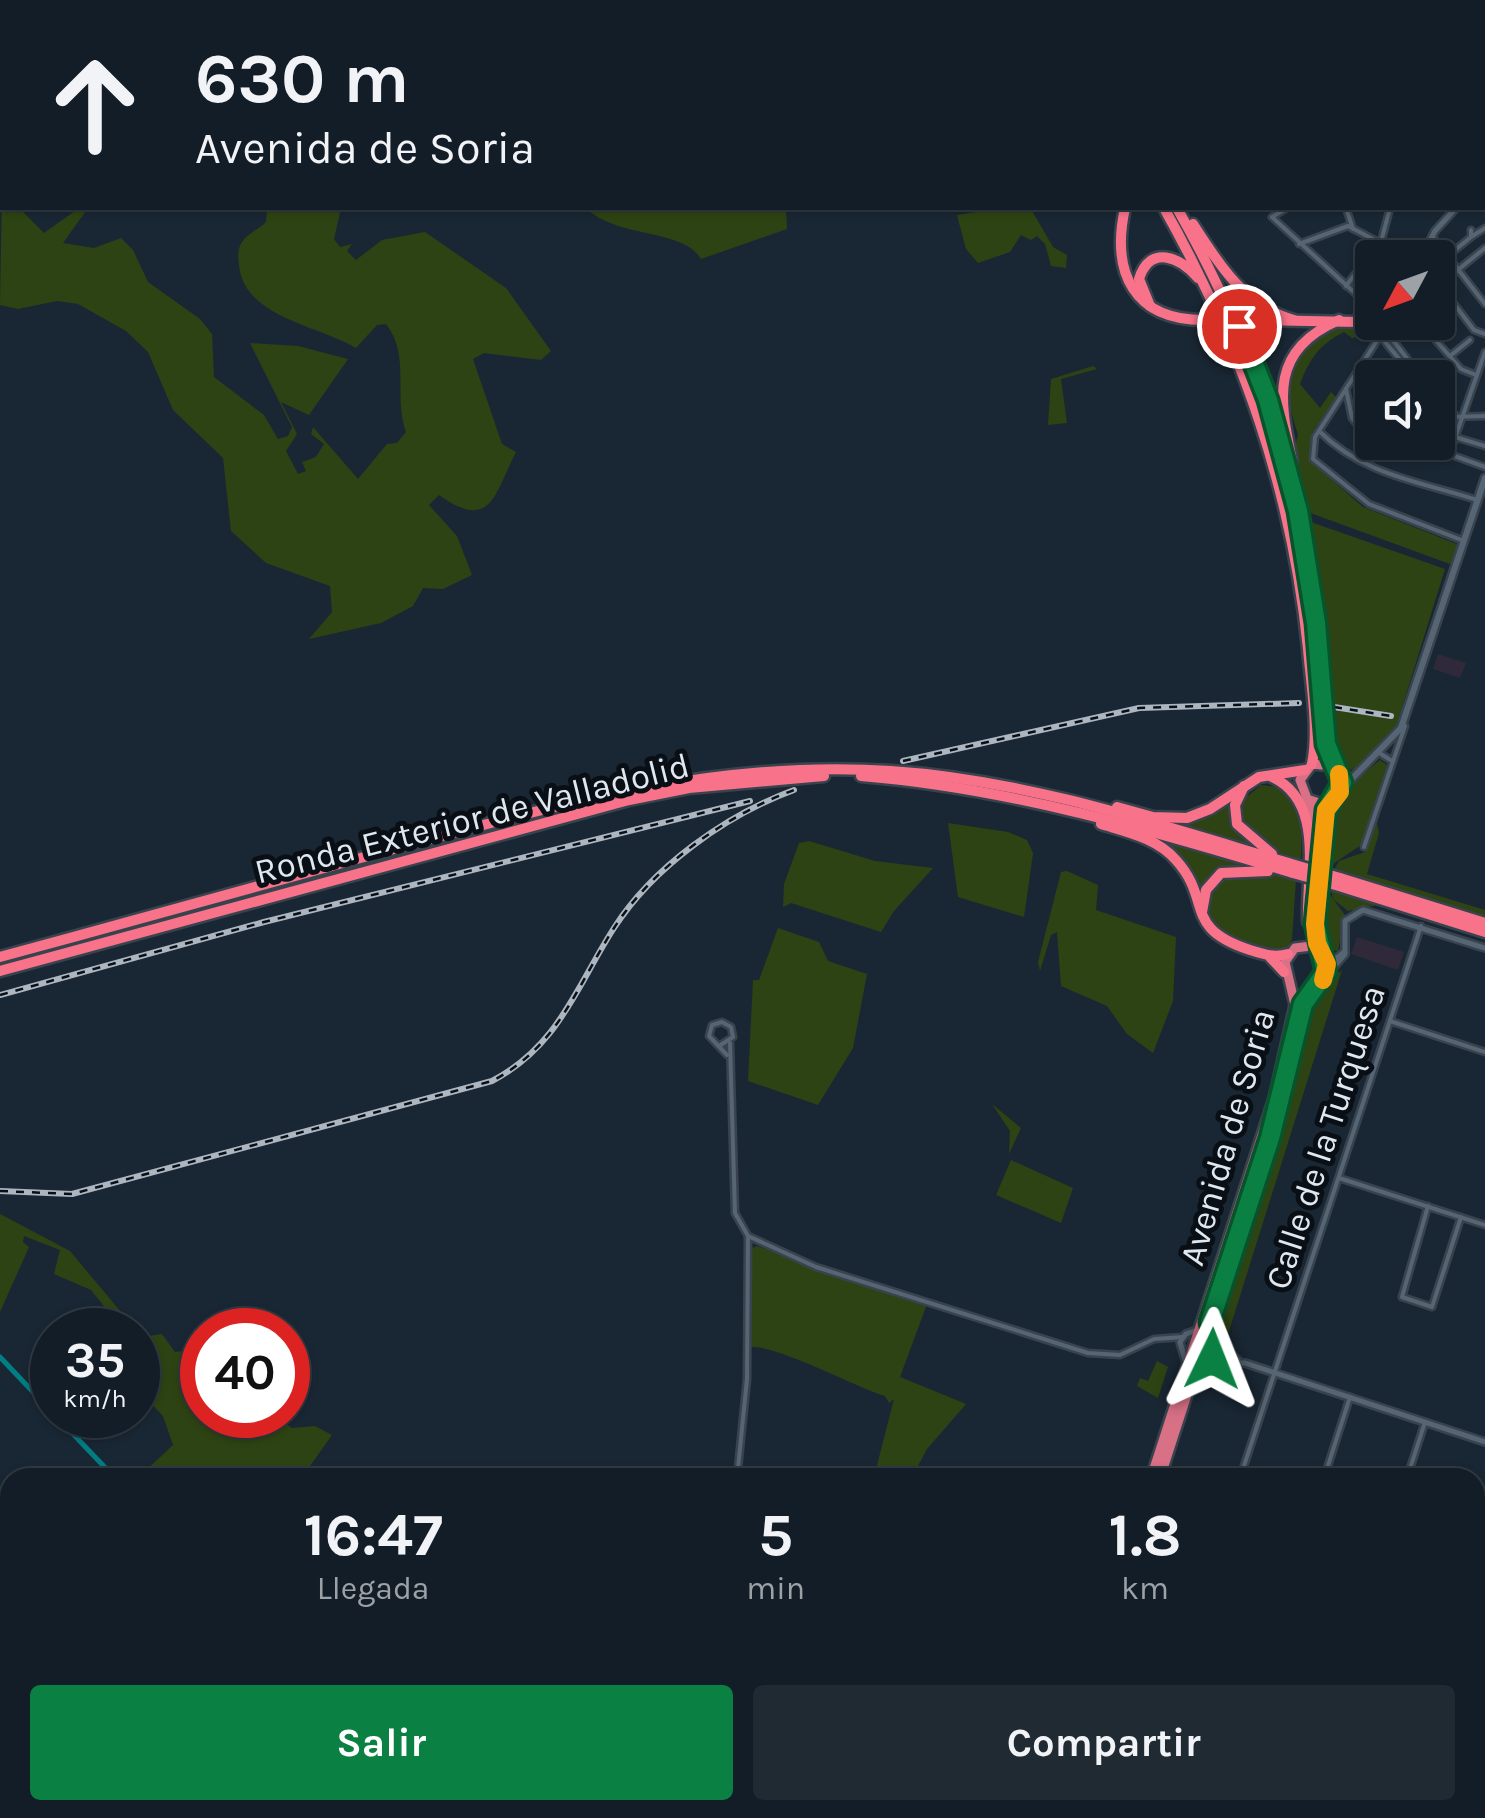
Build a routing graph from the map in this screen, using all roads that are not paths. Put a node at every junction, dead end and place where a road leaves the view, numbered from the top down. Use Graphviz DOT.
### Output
graph roads {
  1 [pos="1125,210"];
  2 [pos="1165,210"];
  3 [pos="1181,210"];
  4 [pos="1182,210"];
  5 [pos="1272,210"];
  6 [pos="1284,210"];
  7 [pos="1347,210"];
  8 [pos="1389,210"];
  9 [pos="1454,210"];
  10 [pos="1272,217"];
  11 [pos="1485,228"];
  12 [pos="1354,229"];
  13 [pos="1471,230"];
  14 [pos="1432,236"];
  15 [pos="1471,238"];
  16 [pos="1374,240"];
  17 [pos="1381,240"];
  18 [pos="1430,240"];
  19 [pos="1435,240"];
  20 [pos="1299,244"];
  21 [pos="1485,248"];
  22 [pos="1455,251"];
  23 [pos="1478,254"];
  24 [pos="1485,262"];
  25 [pos="1455,265"];
  26 [pos="1458,269"];
  27 [pos="1455,271"];
  28 [pos="1355,275"];
  29 [pos="1346,286"];
  30 [pos="1355,296"];
  31 [pos="1485,304"];
  32 [pos="1150,306"];
  33 [pos="1455,306"];
  34 [pos="1355,315"];
  35 [pos="1352,317"];
  36 [pos="1355,318"];
  37 [pos="1294,320"];
  38 [pos="1485,334"];
  39 [pos="1378,340"];
  40 [pos="1390,340"];
  41 [pos="1436,340"];
  42 [pos="1470,340"];
  43 [pos="1485,352"];
  44 [pos="1450,356"];
  45 [pos="1407,360"];
  46 [pos="1476,375"];
  47 [pos="1346,389"];
  48 [pos="1254,398"];
  49 [pos="1455,413"];
  50 [pos="1455,415"];
  51 [pos="1485,416"];
  52 [pos="1460,418"];
  53 [pos="1355,422"];
  54 [pos="1319,431"];
  55 [pos="1455,436"];
  56 [pos="1485,446"];
  57 [pos="1455,457"];
  58 [pos="1485,467"];
  59 [pos="1485,478"];
  60 [pos="1478,500"];
  61 [pos="1464,542"];
  62 [pos="1306,551"];
  63 [pos="1404,721"];
  64 [pos="1381,754"];
  65 [pos="1392,761"];
  66 [pos="1308,767"];
  67 [pos="1334,767"];
  68 [pos="1360,772"];
  69 [pos="1283,775"];
  70 [pos="1270,776"];
  71 [pos="1300,783"];
  72 [pos="1244,785"];
  73 [pos="1340,792"];
  74 [pos="1062,798"];
  75 [pos="1307,799"];
  76 [pos="1330,802"];
  77 [pos="1043,804"];
  78 [pos="1364,847"];
  79 [pos="1294,869"];
  80 [pos="1340,882"];
  81 [pos="1205,922"];
  82 [pos="1308,922"];
  83 [pos="1485,923"];
  84 [pos="1420,926"];
  85 [pos="1485,932"];
  86 [pos="1300,946"];
  87 [pos="1485,948"];
  88 [pos="1345,949"];
  89 [pos="1265,954"];
  90 [pos="1288,954"];
  91 [pos="1322,954"];
  92 [pos="0,957"];
  93 [pos="0,972"];
  94 [pos="1288,977"];
  95 [pos="1324,977"];
  96 [pos="1312,988"];
  97 [pos="1390,1021"];
  98 [pos="730,1043"];
  99 [pos="719,1046"];
  100 [pos="1485,1052"];
  101 [pos="729,1057"];
  102 [pos="1338,1178"];
  103 [pos="1428,1206"];
  104 [pos="1461,1217"];
  105 [pos="1485,1224"];
  106 [pos="748,1236"];
  107 [pos="1209,1333"];
  108 [pos="1176,1344"];
  109 [pos="1245,1364"];
  110 [pos="1198,1365"];
  111 [pos="1274,1373"];
  112 [pos="1350,1397"];
  113 [pos="1425,1422"];
  114 [pos="1485,1442"];
  115 [pos="737,1468"];
  116 [pos="1155,1468"];
  117 [pos="1163,1468"];
  118 [pos="1243,1468"];
  119 [pos="1327,1468"];
  120 [pos="1410,1468"];
  1 -- 32 [label="highway"];
  2 -- 48 [label="highway"];
  3 -- 62 [label="highway"];
  4 -- 37 [label="highway"];
  5 -- 10 [label="street"];
  6 -- 10 [label="street"];
  7 -- 12 [label="street"];
  8 -- 17 [label="street"];
  9 -- 14 [label="street"];
  10 -- 20 [label="street"];
  11 -- 15 [label="street"];
  12 -- 16 [label="street"];
  12 -- 20 [label="street"];
  13 -- 15 [label="street"];
  14 -- 18 [label="street"];
  14 -- 19 [label="street"];
  15 -- 22 [label="street"];
  20 -- 29 [label="street"];
  21 -- 23 [label="street"];
  23 -- 24 [label="street"];
  23 -- 26 [label="street"];
  25 -- 26 [label="street"];
  26 -- 27 [label="street"];
  26 -- 31 [label="street"];
  28 -- 29 [label="street"];
  29 -- 30 [label="street"];
  30 -- 35 [label="street"];
  32 -- 37 [label="highway, bridge"];
  32 -- 48 [label="highway"];
  33 -- 38 [label="street"];
  34 -- 35 [label="street"];
  35 -- 36 [label="street"];
  35 -- 37 [label="highway"];
  35 -- 62 [label="highway"];
  39 -- 47 [label="street"];
  40 -- 45 [label="street"];
  41 -- 44 [label="street"];
  42 -- 44 [label="street"];
  43 -- 46 [label="street"];
  44 -- 46 [label="street"];
  46 -- 52 [label="street"];
  47 -- 53 [label="street"];
  47 -- 54 [label="street"];
  48 -- 66 [label="highway"];
  49 -- 52 [label="street"];
  50 -- 52 [label="street"];
  51 -- 52 [label="street"];
  52 -- 55 [label="street"];
  54 -- 60 [label="street"];
  54 -- 61 [label="street"];
  55 -- 56 [label="street"];
  57 -- 58 [label="street"];
  59 -- 60 [label="main road"];
  60 -- 61 [label="main road"];
  61 -- 63 [label="main road"];
  62 -- 67 [label="highway"];
  63 -- 64 [label="main road"];
  63 -- 65 [label="street"];
  64 -- 65 [label="street"];
  64 -- 68 [label="main road"];
  65 -- 78 [label="street"];
  66 -- 67 [label="highway"];
  66 -- 69 [label="highway"];
  66 -- 71 [label="highway"];
  67 -- 68 [label="main road"];
  67 -- 73 [label="highway"];
  68 -- 73 [label="main road"];
  69 -- 70 [label="highway"];
  69 -- 71 [label="highway"];
  70 -- 72 [label="highway"];
  70 -- 82 [label="highway"];
  71 -- 75 [label="highway"];
  72 -- 74 [label="highway"];
  72 -- 79 [label="highway"];
  73 -- 76 [label="highway"];
  74 -- 79 [label="highway, Ronda Exterior de Valladolid"];
  74 -- 92 [label="highway, Ronda Exterior de Valladolid"];
  75 -- 76 [label="highway"];
  75 -- 82 [label="highway"];
  76 -- 91 [label="highway"];
  77 -- 79 [label="highway, Ronda Exterior de Valladolid"];
  77 -- 81 [label="highway"];
  77 -- 93 [label="highway, Ronda Exterior de Valladolid"];
  79 -- 80 [label="highway, Ronda Exterior de Valladolid, bridge"];
  79 -- 81 [label="highway"];
  80 -- 83 [label="highway, Ronda Exterior de Valladolid"];
  80 -- 85 [label="highway, Ronda Exterior de Valladolid"];
  81 -- 89 [label="highway"];
  82 -- 86 [label="highway"];
  84 -- 87 [label="street"];
  84 -- 88 [label="street"];
  84 -- 97 [label="street, Calle de la Turquesa"];
  86 -- 90 [label="highway"];
  86 -- 91 [label="highway"];
  88 -- 91 [label="street"];
  88 -- 95 [label="street"];
  89 -- 90 [label="highway"];
  89 -- 94 [label="highway"];
  90 -- 94 [label="highway"];
  91 -- 95 [label="highway"];
  94 -- 96 [label="highway"];
  94 -- 107 [label="highway, Avenida de Soria"];
  95 -- 96 [label="highway"];
  96 -- 107 [label="highway, Avenida de Soria"];
  97 -- 100 [label="street"];
  97 -- 102 [label="street, Calle de la Turquesa"];
  98 -- 99 [label="street"];
  98 -- 99 [label="street"];
  98 -- 101 [label="street"];
  99 -- 101 [label="street"];
  101 -- 106 [label="street"];
  102 -- 103 [label="street"];
  102 -- 111 [label="street, Calle de la Turquesa"];
  103 -- 104 [label="street"];
  103 -- 104 [label="street"];
  104 -- 105 [label="street"];
  106 -- 108 [label="street"];
  106 -- 115 [label="street"];
  107 -- 108 [label="street"];
  107 -- 109 [label="street"];
  107 -- 110 [label="highway, Avenida de Soria"];
  107 -- 110 [label="street"];
  108 -- 110 [label="street"];
  109 -- 110 [label="street"];
  109 -- 111 [label="street"];
  110 -- 116 [label="highway, Avenida de Soria"];
  110 -- 117 [label="highway"];
  111 -- 112 [label="street"];
  111 -- 118 [label="street, Calle de la Turquesa"];
  112 -- 113 [label="street"];
  112 -- 119 [label="street"];
  113 -- 114 [label="street"];
  113 -- 120 [label="street"];
}
